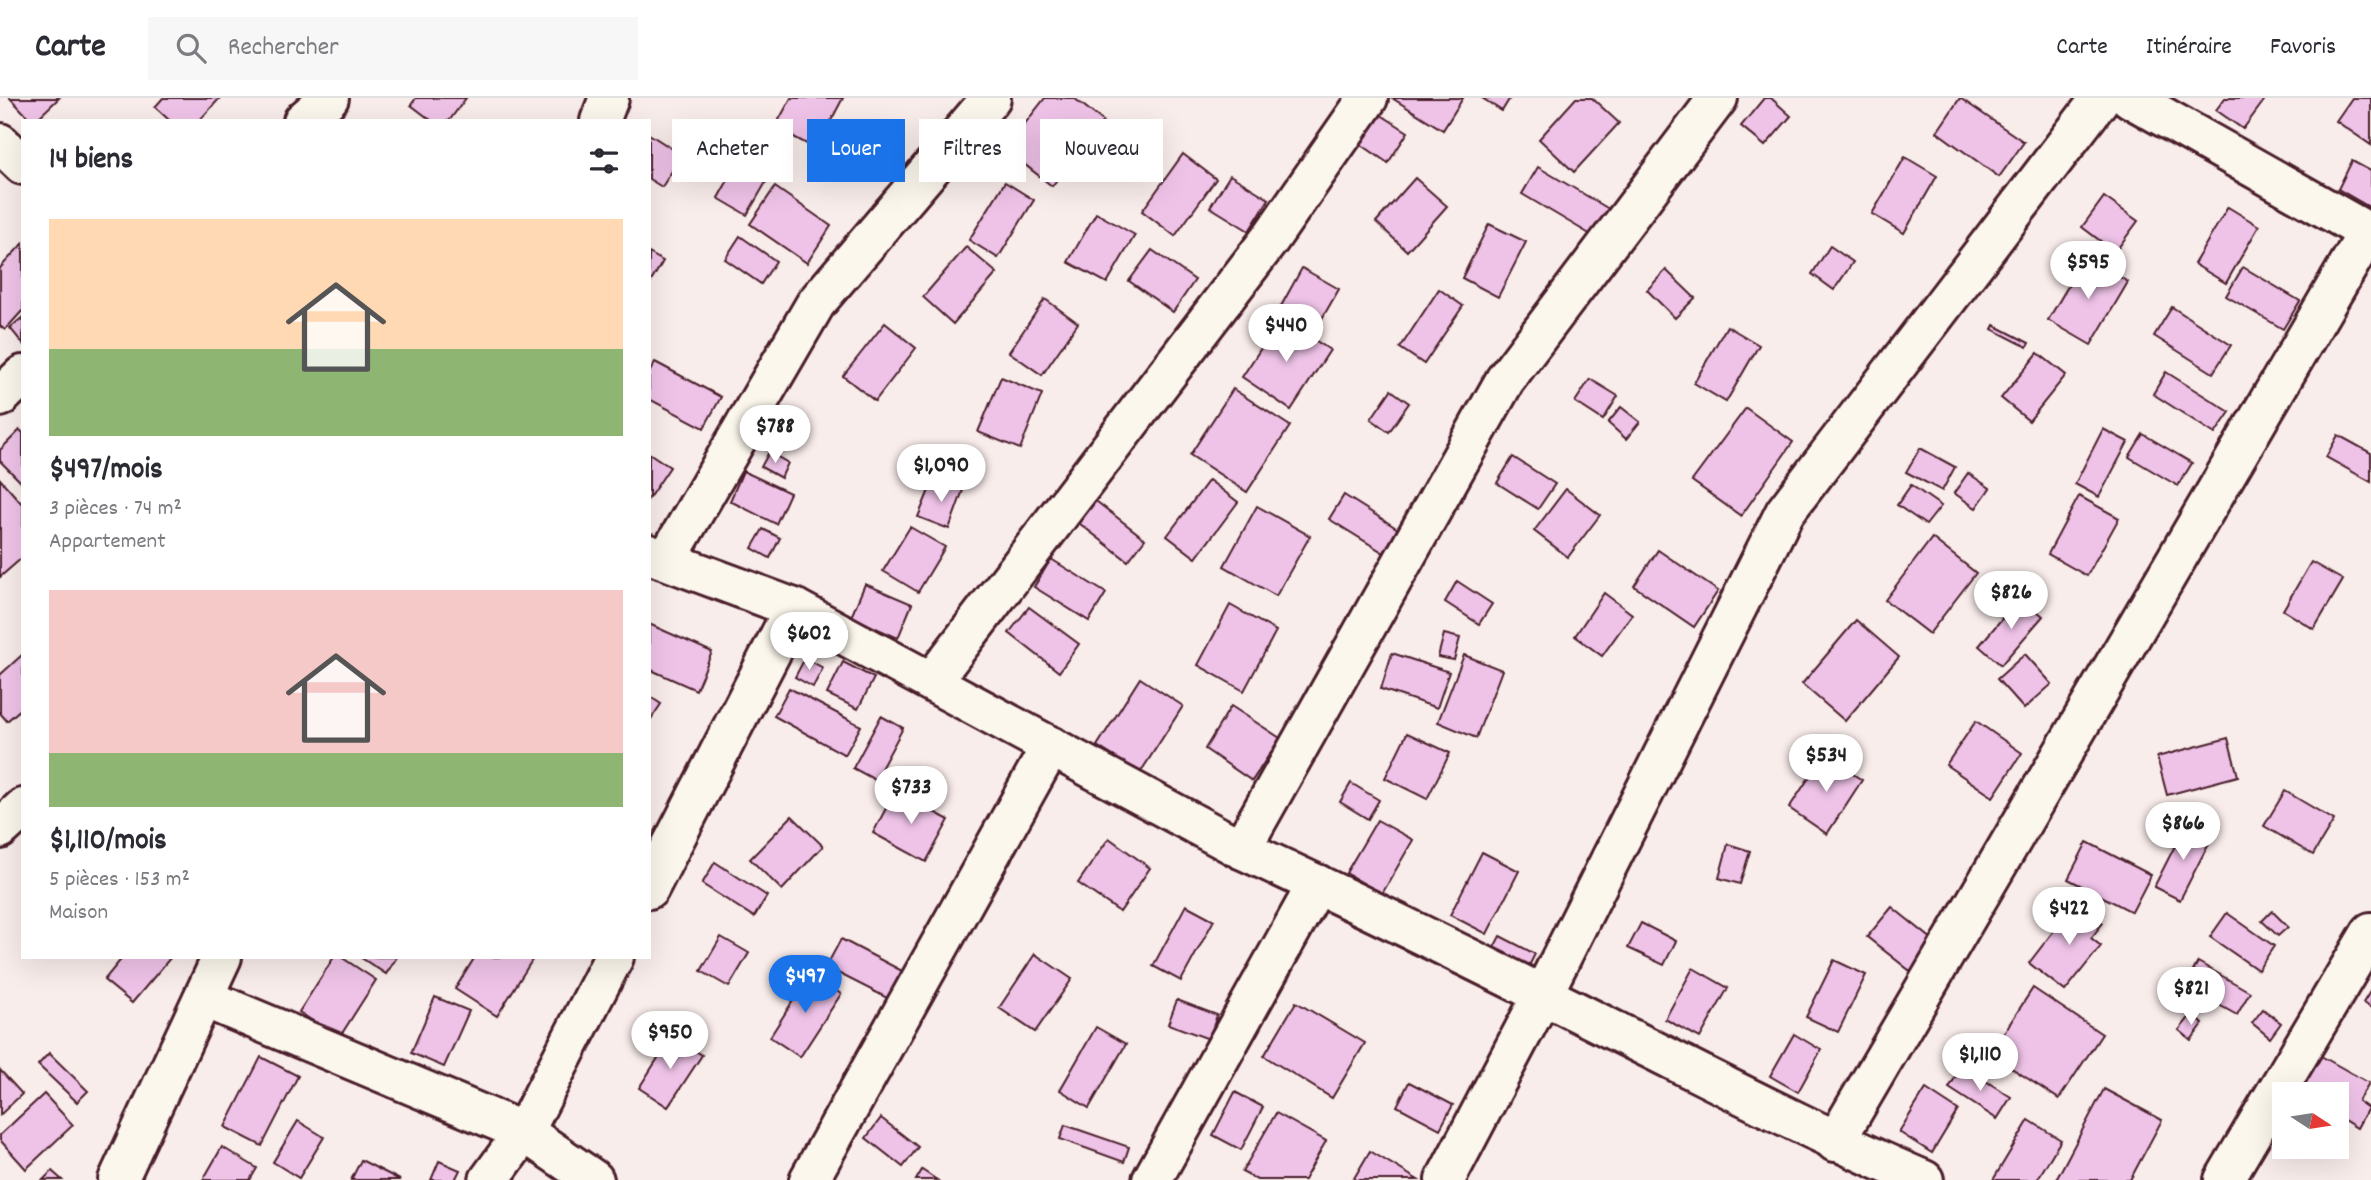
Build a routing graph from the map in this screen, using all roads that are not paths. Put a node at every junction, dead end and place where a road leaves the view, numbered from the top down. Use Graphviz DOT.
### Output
graph roads {
  1 [pos="329,98"];
  2 [pos="610,98"];
  3 [pos="991,98"];
  4 [pos="1368,98"];
  5 [pos="1718,98"];
  6 [pos="2101,98"];
  7 [pos="2130,98"];
  8 [pos="305,119"];
  9 [pos="601,119"];
  10 [pos="0,142"];
  11 [pos="21,162"];
  12 [pos="2370,233"];
  13 [pos="21,377"];
  14 [pos="0,397"];
  15 [pos="658,556"];
  16 [pos="794,608"];
  17 [pos="932,681"];
  18 [pos="1051,746"];
  19 [pos="21,810"];
  20 [pos="0,829"];
  21 [pos="1241,849"];
  22 [pos="1317,884"];
  23 [pos="651,885"];
  24 [pos="2371,932"];
  25 [pos="221,959"];
  26 [pos="613,959"];
  27 [pos="1543,995"];
  28 [pos="204,998"];
  29 [pos="524,1132"];
  30 [pos="1835,1142"];
  31 [pos="118,1180"];
  32 [pos="489,1180"];
  33 [pos="594,1180"];
  34 [pos="809,1180"];
  35 [pos="1152,1180"];
  36 [pos="1445,1180"];
  37 [pos="1924,1180"];
  38 [pos="2224,1180"];
  1 -- 8 [label="street"];
  2 -- 9 [label="street"];
  3 -- 15 [label="street"];
  4 -- 17 [label="street"];
  5 -- 21 [label="street"];
  6 -- 27 [label="street"];
  7 -- 12 [label="street"];
  10 -- 11 [label="street"];
  12 -- 30 [label="street"];
  13 -- 14 [label="street"];
  15 -- 16 [label="street"];
  16 -- 17 [label="street"];
  16 -- 23 [label="street"];
  17 -- 18 [label="street"];
  18 -- 21 [label="street"];
  18 -- 34 [label="street"];
  19 -- 20 [label="street"];
  21 -- 22 [label="street"];
  22 -- 27 [label="street"];
  22 -- 35 [label="street"];
  24 -- 38 [label="street"];
  25 -- 28 [label="street"];
  26 -- 29 [label="street"];
  27 -- 30 [label="street"];
  27 -- 36 [label="street"];
  28 -- 29 [label="street"];
  28 -- 31 [label="street"];
  29 -- 32 [label="street"];
  29 -- 33 [label="street"];
  30 -- 37 [label="street"];
}
